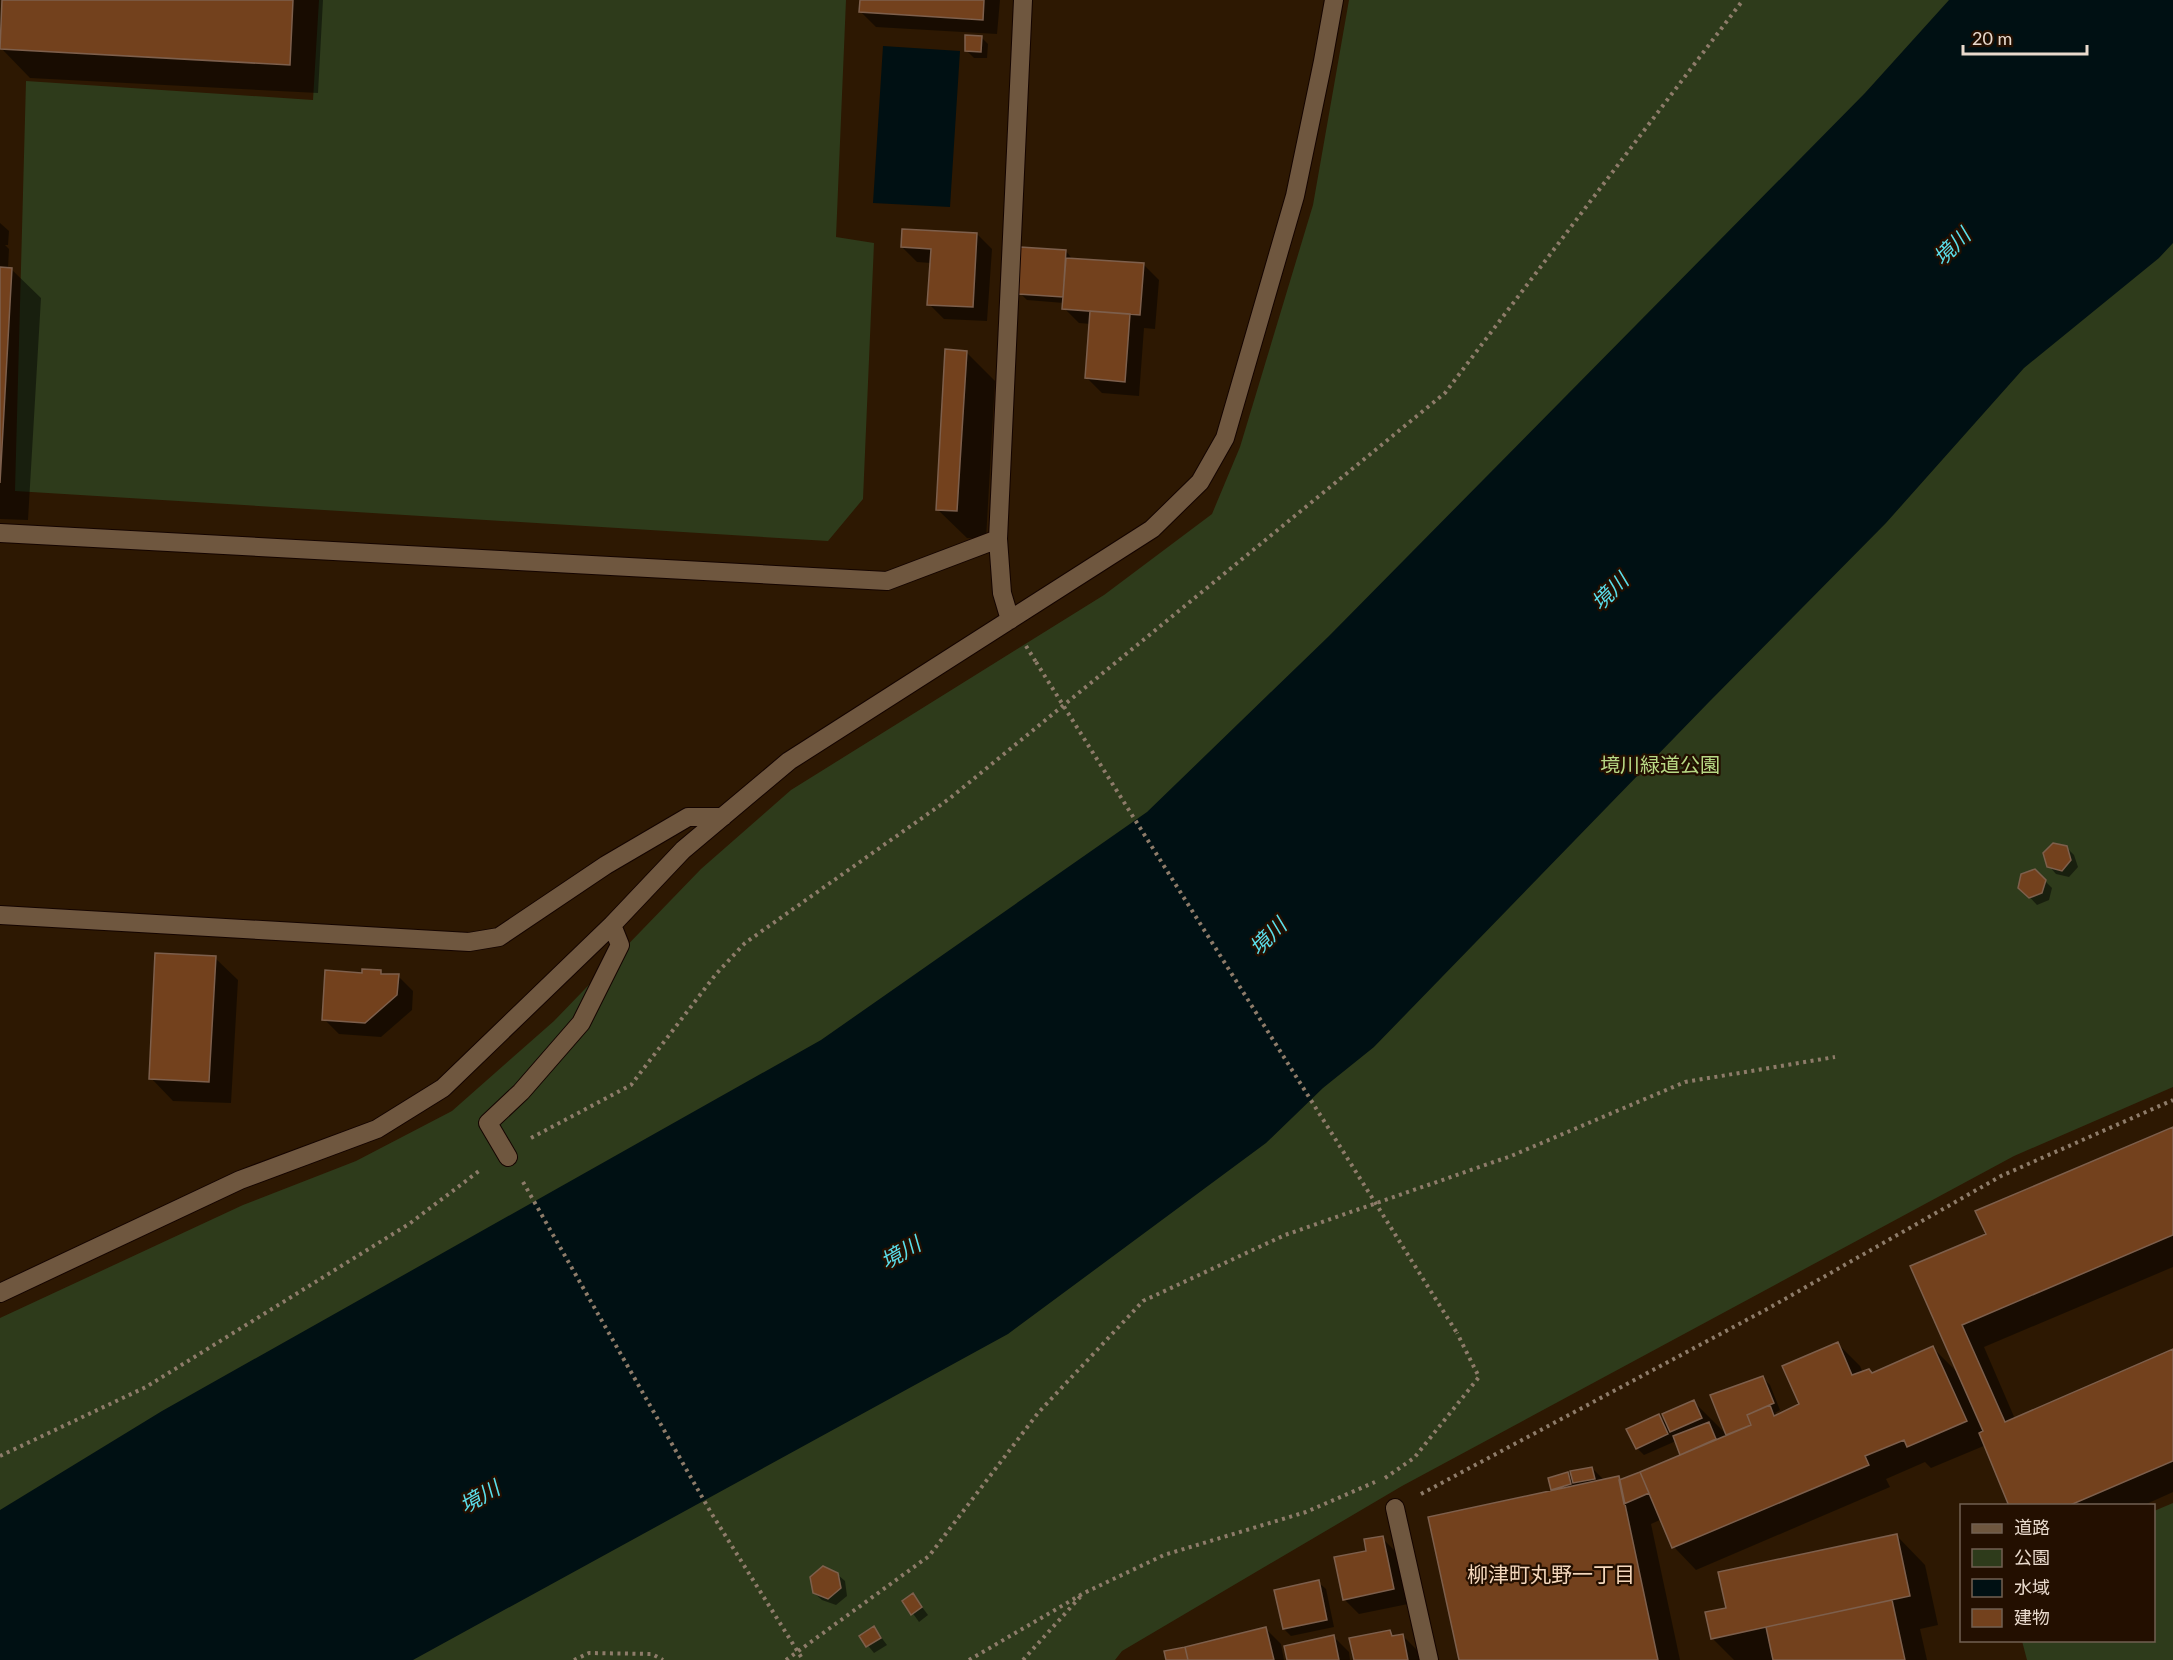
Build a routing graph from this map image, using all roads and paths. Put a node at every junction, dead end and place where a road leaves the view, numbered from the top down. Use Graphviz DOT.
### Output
graph roads {
  1 [pos="1023,0"];
  2 [pos="1334,0"];
  3 [pos="1743,0"];
  4 [pos="0,533"];
  5 [pos="998,539"];
  6 [pos="1010,620"];
  7 [pos="1036,662"];
  8 [pos="723,817"];
  9 [pos="0,915"];
  10 [pos="612,925"];
  11 [pos="1836,1057"];
  12 [pos="2173,1100"];
  13 [pos="506,1154"];
  14 [pos="0,1293"];
  15 [pos="0,1456"];
  16 [pos="1384,1479"];
  17 [pos="1395,1508"];
  18 [pos="1084,1593"];
  19 [pos="797,1652"];
  20 [pos="573,1660"];
  21 [pos="663,1660"];
  22 [pos="786,1660"];
  23 [pos="803,1660"];
  24 [pos="969,1660"];
  25 [pos="1023,1660"];
  26 [pos="1429,1660"];
  1 -- 5 [label="street"];
  2 -- 6 [label="street"];
  3 -- 13 [label="path"];
  4 -- 5 [label="street"];
  5 -- 6 [label="street"];
  6 -- 8 [label="street"];
  7 -- 16 [label="path, bridge"];
  8 -- 9 [label="street"];
  8 -- 10 [label="street"];
  10 -- 13 [label="street"];
  10 -- 14 [label="street"];
  11 -- 19 [label="path"];
  12 -- 17 [label="path"];
  13 -- 15 [label="path"];
  13 -- 19 [label="path"];
  16 -- 17 [label="path"];
  16 -- 18 [label="path"];
  17 -- 26 [label="street"];
  18 -- 24 [label="path"];
  18 -- 25 [label="path"];
  19 -- 22 [label="path"];
  19 -- 23 [label="path"];
  20 -- 21 [label="path"];
}
